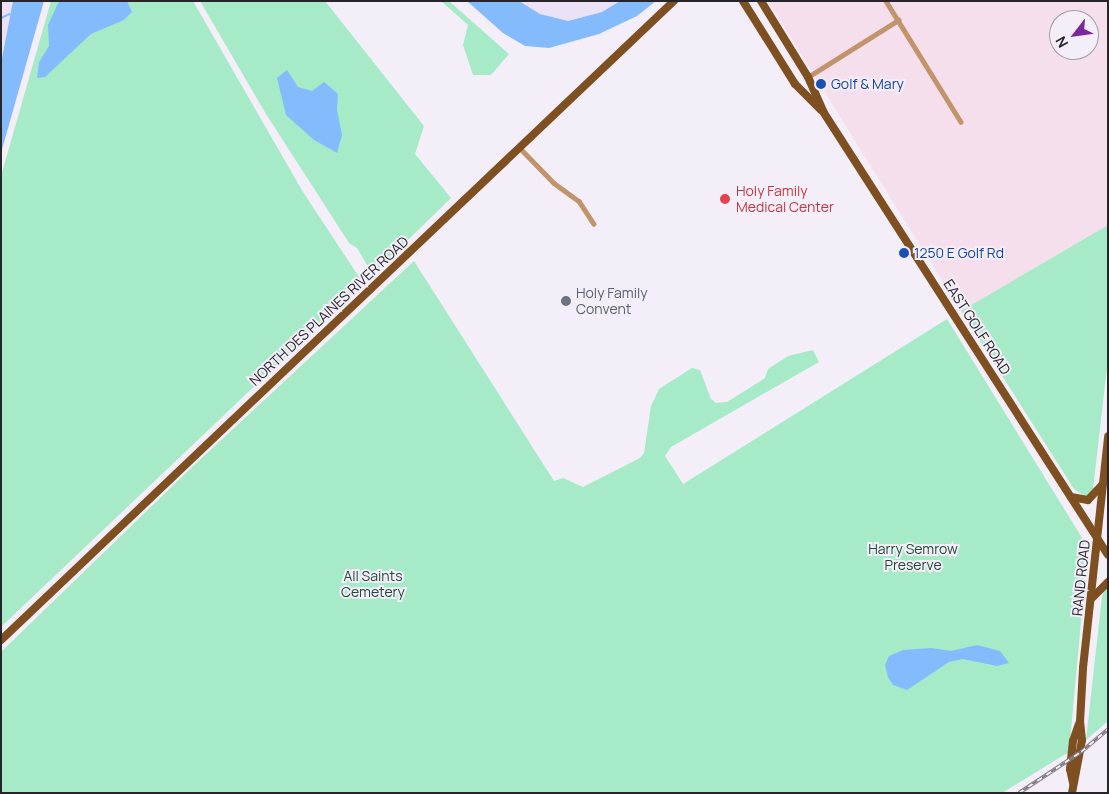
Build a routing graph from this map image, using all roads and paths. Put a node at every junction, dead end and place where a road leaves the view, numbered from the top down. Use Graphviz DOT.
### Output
graph roads {
  1 [pos="674,1"];
  2 [pos="743,1"];
  3 [pos="761,1"];
  4 [pos="886,1"];
  5 [pos="898,20"];
  6 [pos="808,77"];
  7 [pos="824,113"];
  8 [pos="961,122"];
  9 [pos="521,149"];
  10 [pos="594,224"];
  11 [pos="1108,436"];
  12 [pos="1103,483"];
  13 [pos="1071,497"];
  14 [pos="1098,538"];
  15 [pos="1108,555"];
  16 [pos="1108,582"];
  17 [pos="1091,599"];
  18 [pos="1,640"];
  19 [pos="1072,789"];
  1 -- 9 [label="main road, NORTH DES PLAINES RIVER ROAD"];
  2 -- 7 [label="main road, EAST GOLF ROAD"];
  3 -- 6 [label="main road, EAST GOLF ROAD"];
  4 -- 5 [label="street"];
  5 -- 6 [label="street"];
  5 -- 8 [label="street"];
  6 -- 7 [label="main road, EAST GOLF ROAD"];
  7 -- 13 [label="main road, EAST GOLF ROAD"];
  9 -- 10 [label="street"];
  9 -- 18 [label="main road, NORTH DES PLAINES RIVER ROAD"];
  11 -- 12 [label="main road, RAND ROAD"];
  12 -- 13 [label="main road"];
  12 -- 14 [label="main road, RAND ROAD"];
  13 -- 14 [label="main road, EAST GOLF ROAD"];
  14 -- 15 [label="main road, EAST GOLF ROAD"];
  14 -- 17 [label="main road, RAND ROAD"];
  16 -- 17 [label="main road"];
  17 -- 19 [label="main road, RAND ROAD"];
}
